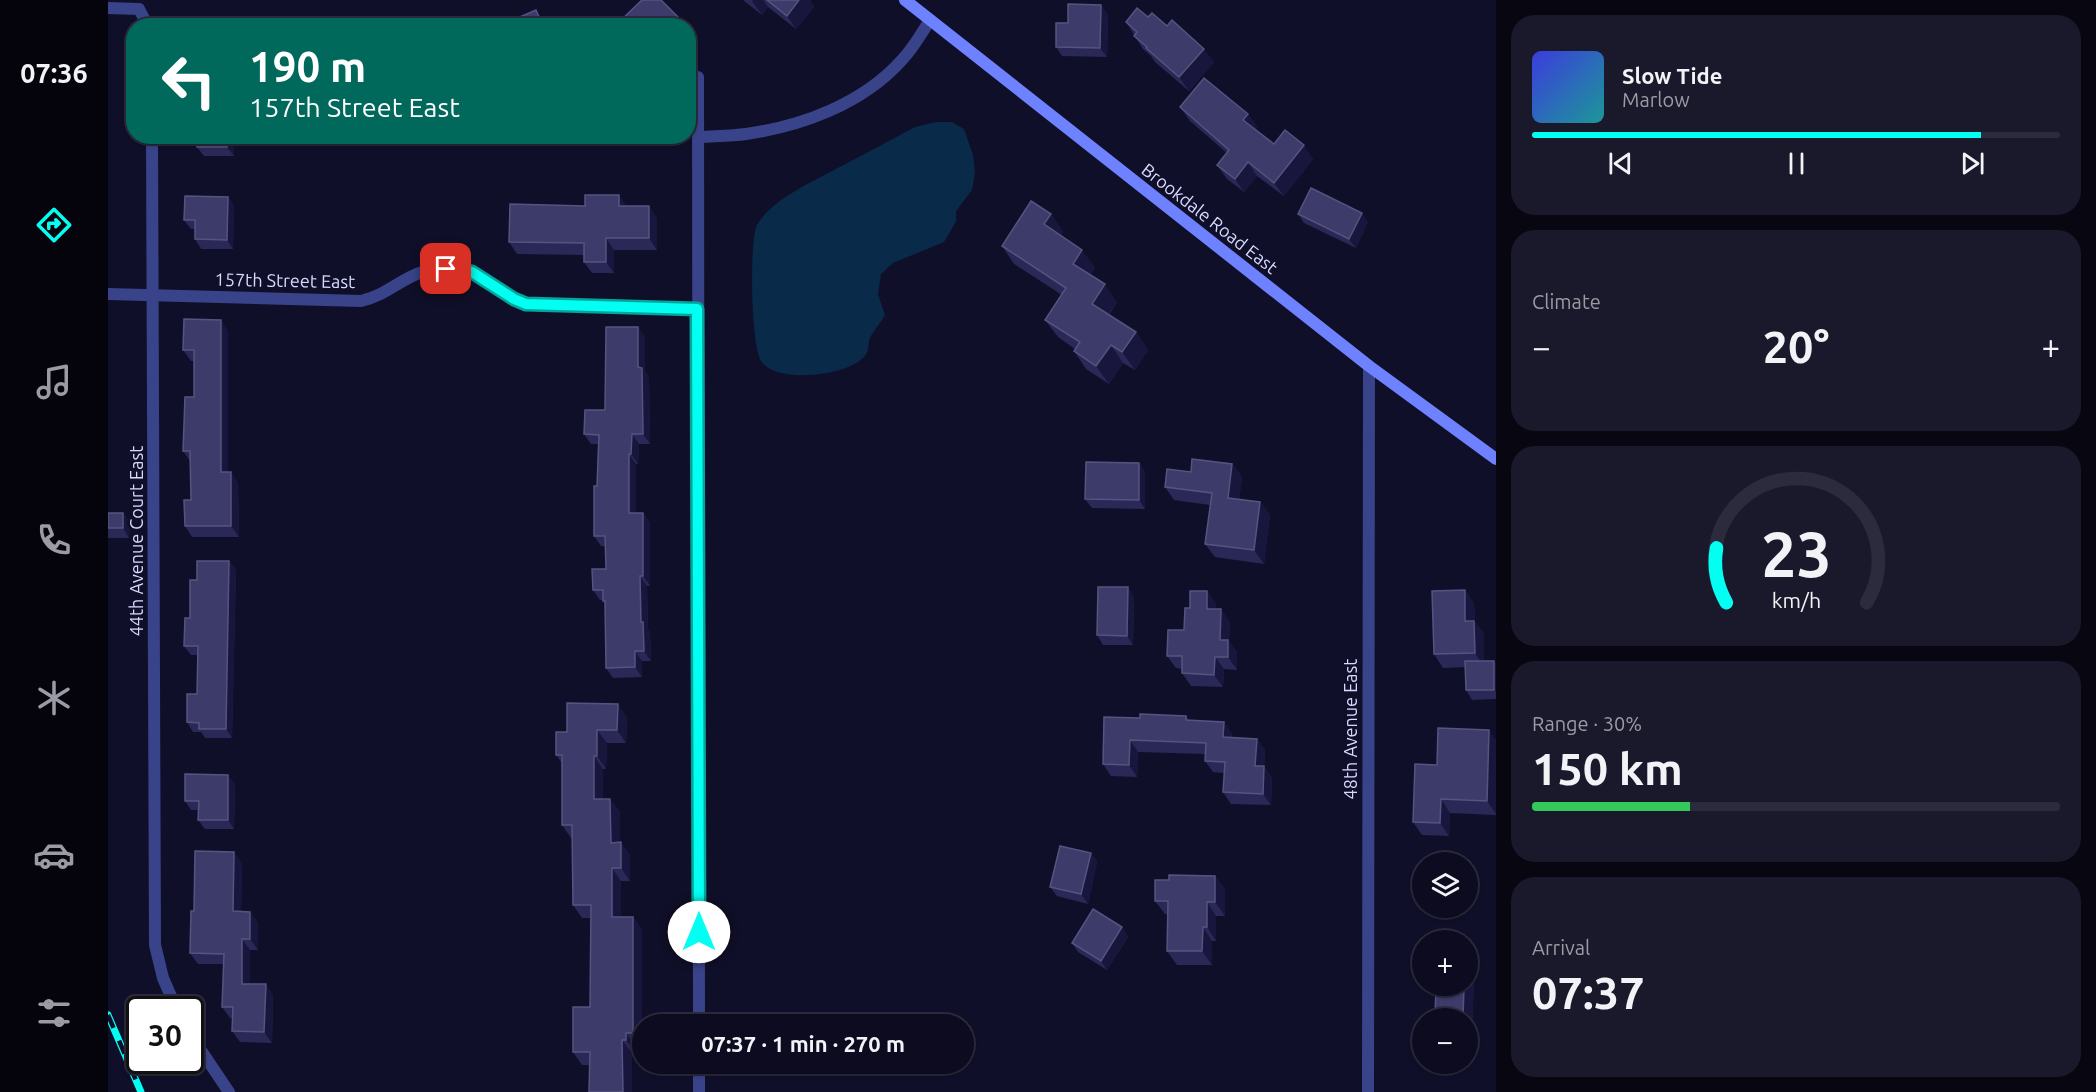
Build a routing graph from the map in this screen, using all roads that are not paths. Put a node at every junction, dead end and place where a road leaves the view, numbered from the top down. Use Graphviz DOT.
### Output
graph roads {
  1 [pos="905,0"];
  2 [pos="108,8"];
  3 [pos="144,18"];
  4 [pos="930,20"];
  5 [pos="698,77"];
  6 [pos="700,137"];
  7 [pos="152,144"];
  8 [pos="108,294"];
  9 [pos="153,295"];
  10 [pos="697,309"];
  11 [pos="1369,366"];
  12 [pos="1496,459"];
  13 [pos="171,996"];
  14 [pos="699,1014"];
  15 [pos="204,1055"];
  16 [pos="699,1074"];
  17 [pos="229,1092"];
  18 [pos="699,1092"];
  19 [pos="1368,1092"];
  1 -- 4 [label="main road, Brookdale Road East"];
  2 -- 3 [label="street"];
  4 -- 6 [label="street"];
  4 -- 11 [label="main road, Brookdale Road East"];
  5 -- 6 [label="street"];
  6 -- 10 [label="street"];
  7 -- 9 [label="street, 44th Avenue Court East"];
  8 -- 9 [label="street, 157th Street East"];
  9 -- 10 [label="street, 157th Street East"];
  9 -- 13 [label="street, 44th Avenue Court East"];
  10 -- 14 [label="street"];
  11 -- 12 [label="main road, Brookdale Road East"];
  11 -- 19 [label="street, 48th Avenue East"];
  15 -- 17 [label="street"];
  16 -- 18 [label="street"];
}
